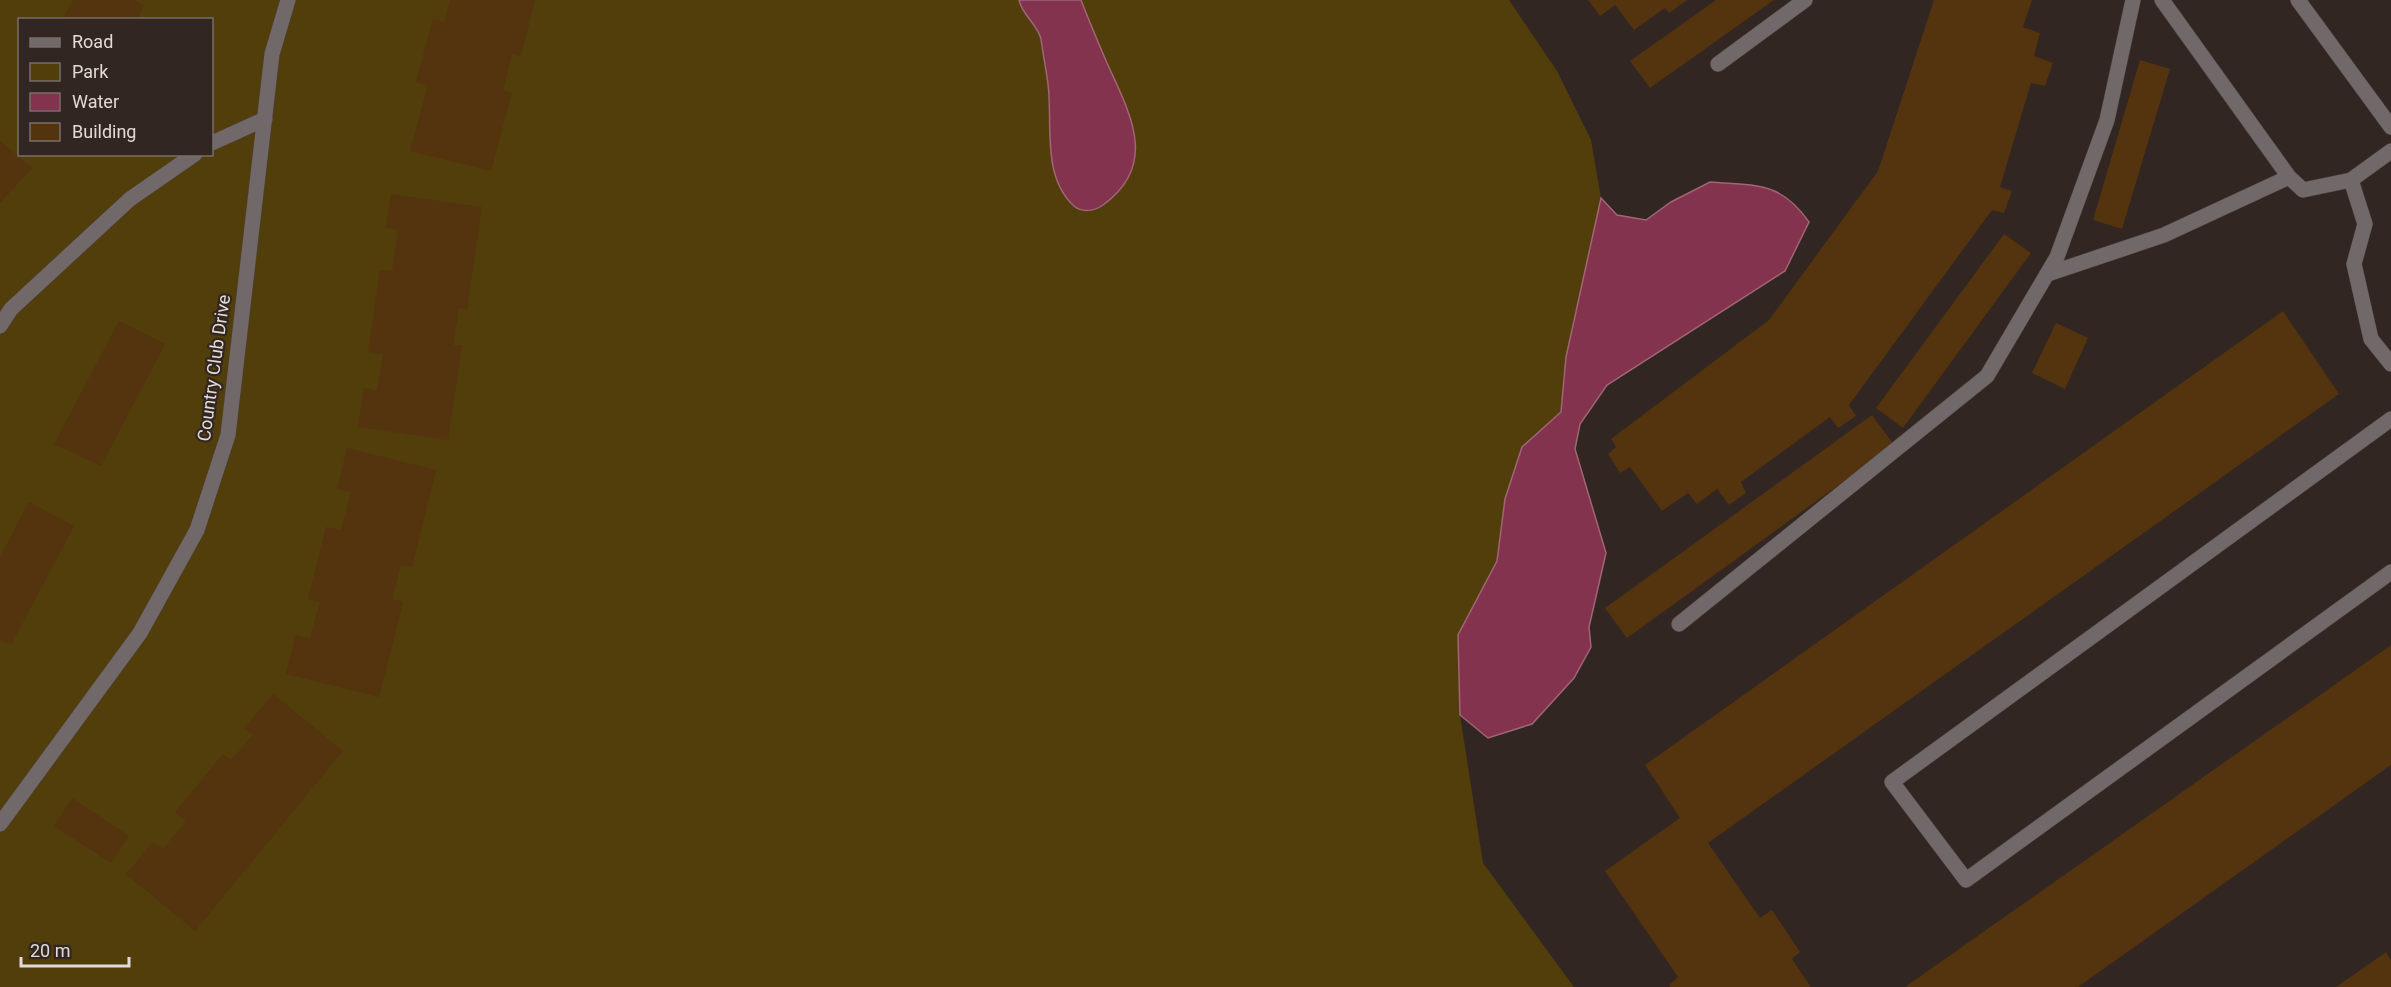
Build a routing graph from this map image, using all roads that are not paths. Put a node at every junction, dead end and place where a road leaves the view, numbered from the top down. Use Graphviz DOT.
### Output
graph roads {
  1 [pos="288,0"];
  2 [pos="1805,0"];
  3 [pos="2133,0"];
  4 [pos="2162,0"];
  5 [pos="2298,0"];
  6 [pos="1718,64"];
  7 [pos="265,119"];
  8 [pos="2391,127"];
  9 [pos="213,143"];
  10 [pos="2391,151"];
  11 [pos="192,156"];
  12 [pos="2289,177"];
  13 [pos="2351,180"];
  14 [pos="2048,274"];
  15 [pos="0,326"];
  16 [pos="2391,364"];
  17 [pos="2391,419"];
  18 [pos="2391,572"];
  19 [pos="1679,624"];
  20 [pos="0,824"];
  1 -- 7 [label="street, Country Club Drive"];
  2 -- 6 [label="street"];
  3 -- 14 [label="street"];
  4 -- 12 [label="street"];
  5 -- 8 [label="street"];
  7 -- 9 [label="street"];
  7 -- 20 [label="street, Country Club Drive"];
  10 -- 13 [label="street"];
  11 -- 15 [label="street"];
  12 -- 13 [label="street"];
  12 -- 14 [label="street"];
  13 -- 16 [label="street"];
  14 -- 19 [label="street"];
  17 -- 18 [label="street"];
}
